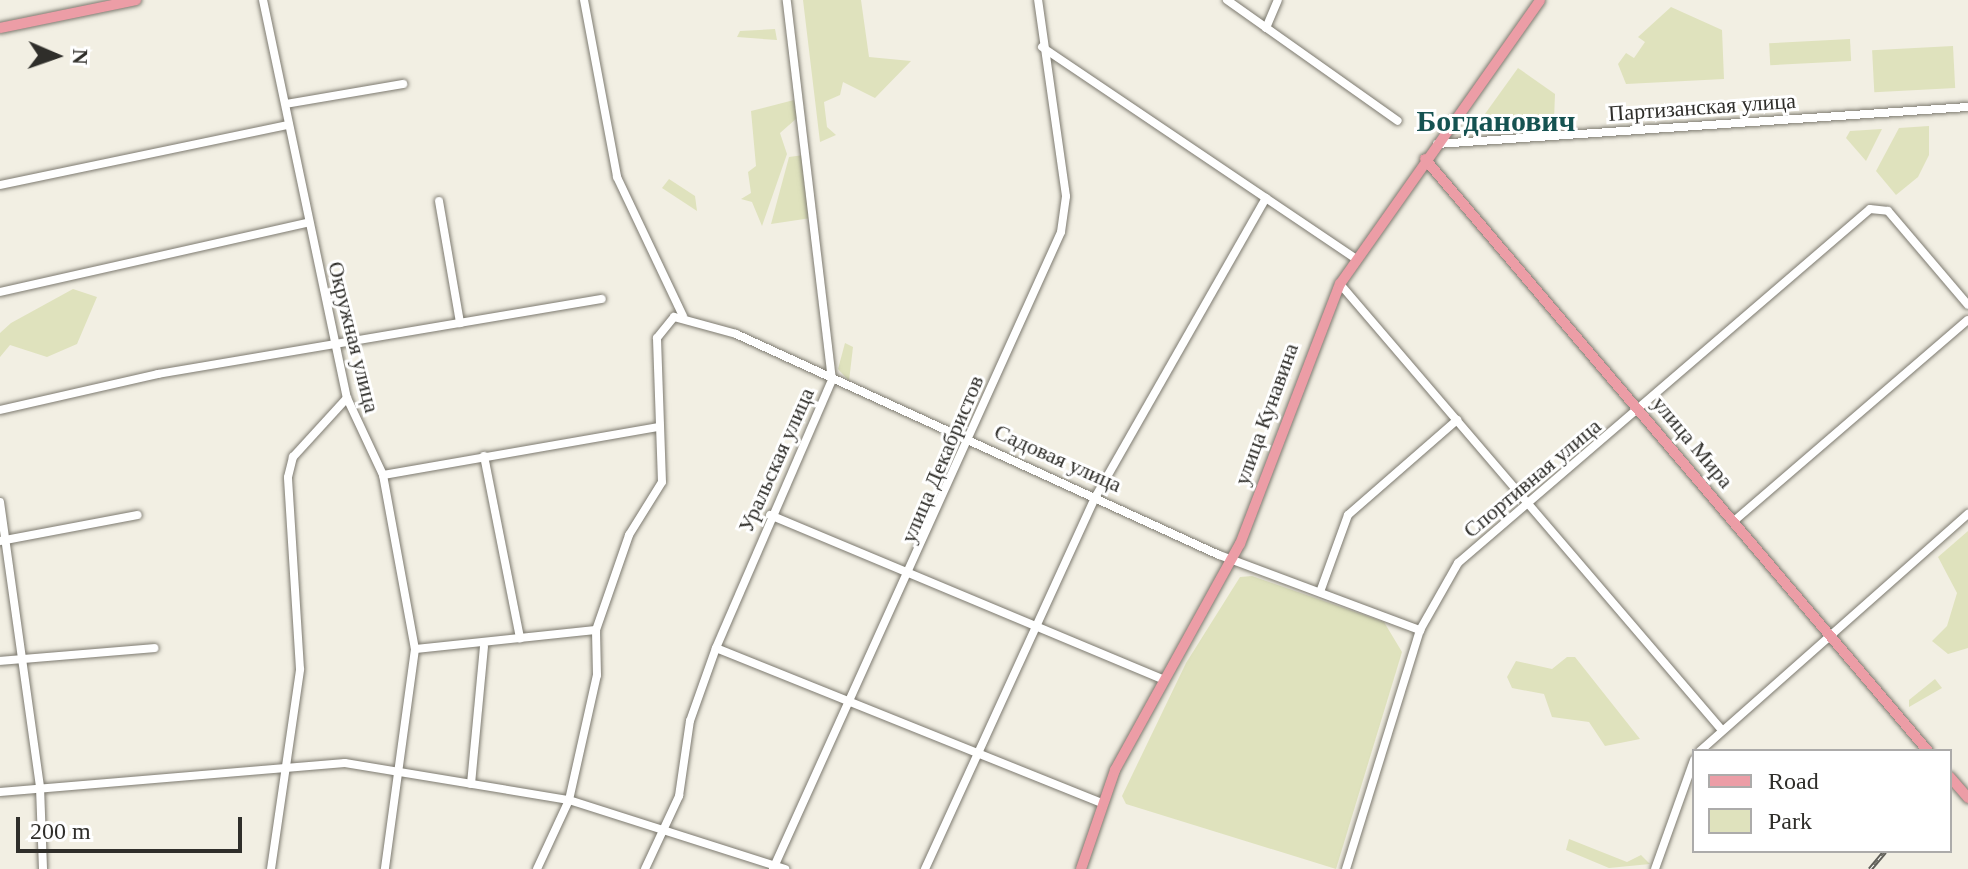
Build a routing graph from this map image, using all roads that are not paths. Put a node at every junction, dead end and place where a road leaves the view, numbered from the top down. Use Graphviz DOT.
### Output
graph roads {
  1 [pos="136,0"];
  2 [pos="263,0"];
  3 [pos="584,0"];
  4 [pos="787,0"];
  5 [pos="1038,0"];
  6 [pos="1227,0"];
  7 [pos="1278,0"];
  8 [pos="1540,0"];
  9 [pos="0,28"];
  10 [pos="1266,28"];
  11 [pos="1042,47"];
  12 [pos="403,84"];
  13 [pos="286,104"];
  14 [pos="1968,107"];
  15 [pos="1398,121"];
  16 [pos="288,125"];
  17 [pos="1437,144"];
  18 [pos="1425,159"];
  19 [pos="0,185"];
  20 [pos="1266,198"];
  21 [pos="439,201"];
  22 [pos="307,223"];
  23 [pos="1355,258"];
  24 [pos="1340,284"];
  25 [pos="0,292"];
  26 [pos="602,299"];
  27 [pos="1968,305"];
  28 [pos="683,316"];
  29 [pos="1968,320"];
  30 [pos="460,323"];
  31 [pos="339,345"];
  32 [pos="832,380"];
  33 [pos="347,398"];
  34 [pos="0,410"];
  35 [pos="1640,411"];
  36 [pos="1457,420"];
  37 [pos="658,427"];
  38 [pos="969,438"];
  39 [pos="484,456"];
  40 [pos="383,475"];
  41 [pos="1096,496"];
  42 [pos="0,502"];
  43 [pos="1530,503"];
  44 [pos="1968,514"];
  45 [pos="138,515"];
  46 [pos="770,515"];
  47 [pos="1734,521"];
  48 [pos="4,540"];
  49 [pos="1233,561"];
  50 [pos="912,573"];
  51 [pos="1320,592"];
  52 [pos="1038,626"];
  53 [pos="596,630"];
  54 [pos="1420,630"];
  55 [pos="1828,633"];
  56 [pos="520,638"];
  57 [pos="484,647"];
  58 [pos="154,648"];
  59 [pos="716,648"];
  60 [pos="415,649"];
  61 [pos="20,658"];
  62 [pos="0,661"];
  63 [pos="1164,680"];
  64 [pos="850,707"];
  65 [pos="1721,729"];
  66 [pos="1702,749"];
  67 [pos="1926,749"];
  68 [pos="976,756"];
  69 [pos="286,764"];
  70 [pos="1692,766"];
  71 [pos="398,773"];
  72 [pos="1952,779"];
  73 [pos="471,784"];
  74 [pos="40,787"];
  75 [pos="0,792"];
  76 [pos="1968,798"];
  77 [pos="569,800"];
  78 [pos="1101,803"];
  79 [pos="660,835"];
  80 [pos="272,866"];
  81 [pos="778,868"];
  82 [pos="43,869"];
  83 [pos="282,869"];
  84 [pos="385,869"];
  85 [pos="537,869"];
  86 [pos="645,869"];
  87 [pos="925,869"];
  88 [pos="1081,869"];
  89 [pos="1346,869"];
  90 [pos="1655,869"];
  1 -- 9 [label="main road"];
  2 -- 13 [label="street, Окружная улица"];
  3 -- 28 [label="street"];
  4 -- 32 [label="street, Уральская улица"];
  5 -- 11 [label="street, улица Декабристов"];
  6 -- 10 [label="street"];
  7 -- 10 [label="street"];
  8 -- 17 [label="main road, улица Кунавина"];
  10 -- 15 [label="street"];
  11 -- 20 [label="street"];
  11 -- 38 [label="street, улица Декабристов"];
  12 -- 13 [label="street"];
  13 -- 16 [label="street, Окружная улица"];
  14 -- 17 [label="street, Партизанская улица"];
  16 -- 19 [label="street"];
  16 -- 22 [label="street, Окружная улица"];
  17 -- 18 [label="main road, улица Кунавина"];
  18 -- 23 [label="main road, улица Кунавина"];
  18 -- 35 [label="main road, улица Мира"];
  20 -- 23 [label="street"];
  20 -- 41 [label="street"];
  21 -- 30 [label="street"];
  22 -- 25 [label="street"];
  22 -- 31 [label="street, Окружная улица"];
  23 -- 24 [label="main road, улица Кунавина"];
  24 -- 36 [label="street"];
  24 -- 49 [label="main road, улица Кунавина"];
  26 -- 30 [label="street"];
  27 -- 35 [label="street, Спортивная улица"];
  28 -- 32 [label="street, Садовая улица"];
  28 -- 37 [label="street"];
  29 -- 47 [label="street"];
  30 -- 31 [label="street"];
  31 -- 33 [label="street, Окружная улица"];
  31 -- 34 [label="street"];
  32 -- 38 [label="street, Садовая улица"];
  32 -- 46 [label="street, Уральская улица"];
  33 -- 40 [label="street, Окружная улица"];
  33 -- 69 [label="street"];
  35 -- 43 [label="street, Спортивная улица"];
  35 -- 47 [label="main road, улица Мира"];
  36 -- 43 [label="street"];
  36 -- 51 [label="street"];
  37 -- 39 [label="street"];
  37 -- 53 [label="street"];
  38 -- 41 [label="street, Садовая улица"];
  38 -- 50 [label="street, улица Декабристов"];
  39 -- 40 [label="street"];
  39 -- 56 [label="street"];
  40 -- 60 [label="street, Окружная улица"];
  41 -- 49 [label="street, Садовая улица"];
  41 -- 52 [label="street"];
  42 -- 48 [label="street"];
  43 -- 54 [label="street, Спортивная улица"];
  43 -- 65 [label="street"];
  44 -- 55 [label="street"];
  45 -- 48 [label="street"];
  46 -- 50 [label="street"];
  46 -- 59 [label="street, Уральская улица"];
  47 -- 55 [label="main road, улица Мира"];
  48 -- 61 [label="street"];
  49 -- 51 [label="street, Садовая улица"];
  49 -- 63 [label="main road, улица Кунавина"];
  50 -- 52 [label="street"];
  50 -- 64 [label="street, улица Декабристов"];
  51 -- 54 [label="street, Садовая улица"];
  52 -- 63 [label="street"];
  52 -- 68 [label="street"];
  53 -- 56 [label="street"];
  53 -- 77 [label="street"];
  54 -- 89 [label="street, Спортивная улица"];
  55 -- 65 [label="street"];
  55 -- 67 [label="main road, улица Мира"];
  56 -- 57 [label="street"];
  57 -- 60 [label="street"];
  57 -- 73 [label="street"];
  58 -- 61 [label="street"];
  59 -- 64 [label="street"];
  59 -- 79 [label="street, Уральская улица"];
  60 -- 71 [label="street, Окружная улица"];
  61 -- 62 [label="street"];
  61 -- 74 [label="street"];
  63 -- 78 [label="main road, улица Кунавина"];
  64 -- 68 [label="street"];
  64 -- 81 [label="street, улица Декабристов"];
  65 -- 66 [label="street"];
  68 -- 78 [label="street"];
  68 -- 87 [label="street"];
  69 -- 71 [label="street"];
  69 -- 74 [label="street"];
  69 -- 80 [label="street"];
  70 -- 90 [label="street"];
  71 -- 73 [label="street"];
  71 -- 84 [label="street, Окружная улица"];
  72 -- 76 [label="main road"];
  73 -- 77 [label="street"];
  74 -- 75 [label="street"];
  74 -- 82 [label="street"];
  77 -- 79 [label="street"];
  77 -- 85 [label="street"];
  78 -- 88 [label="main road, улица Кунавина"];
  79 -- 81 [label="street"];
  79 -- 86 [label="street, Уральская улица"];
  80 -- 83 [label="street"];
}
